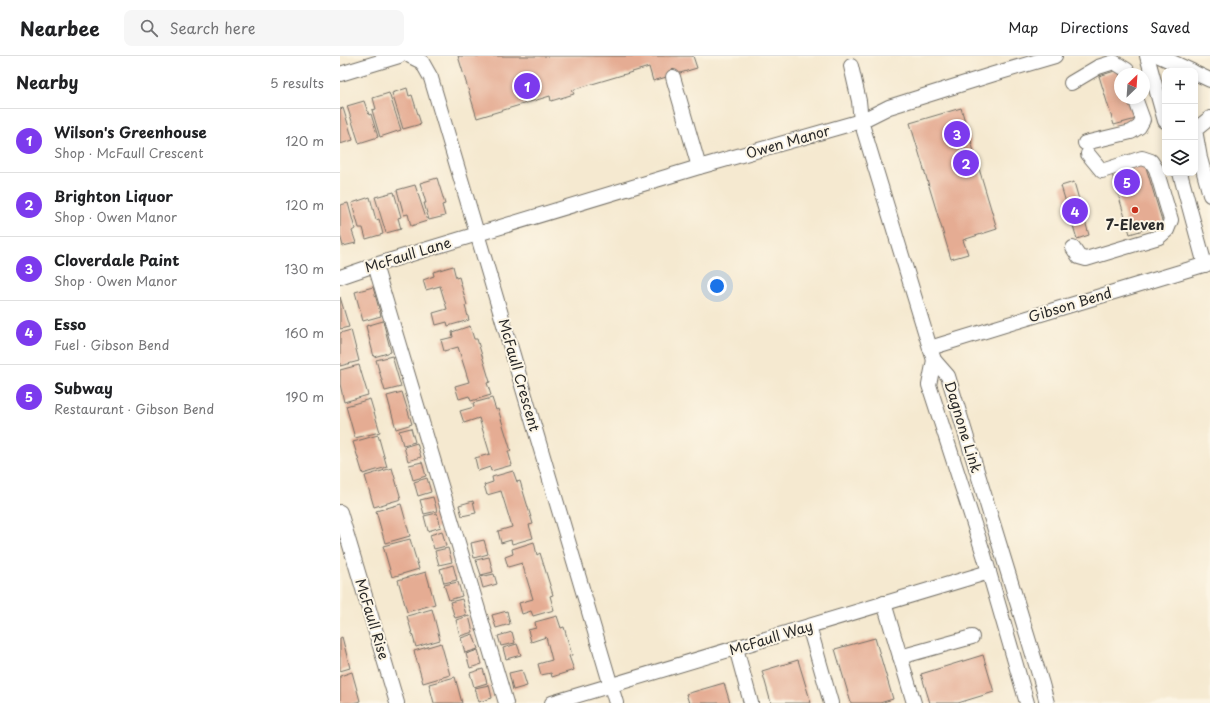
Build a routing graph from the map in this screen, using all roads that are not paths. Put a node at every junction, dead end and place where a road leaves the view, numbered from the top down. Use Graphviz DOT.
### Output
graph roads {
  1 [pos="399,56"];
  2 [pos="410,56"];
  3 [pos="1055,56"];
  4 [pos="1147,56"];
  5 [pos="1159,56"];
  6 [pos="851,66"];
  7 [pos="1124,68"];
  8 [pos="1185,68"];
  9 [pos="340,74"];
  10 [pos="1198,74"];
  11 [pos="673,77"];
  12 [pos="1210,80"];
  13 [pos="1071,83"];
  14 [pos="1138,104"];
  15 [pos="1162,110"];
  16 [pos="1210,118"];
  17 [pos="861,121"];
  18 [pos="699,167"];
  19 [pos="1181,176"];
  20 [pos="1210,195"];
  21 [pos="476,235"];
  22 [pos="1073,248"];
  23 [pos="1208,264"];
  24 [pos="375,265"];
  25 [pos="340,277"];
  26 [pos="932,354"];
  27 [pos="340,512"];
  28 [pos="989,572"];
  29 [pos="884,604"];
  30 [pos="809,626"];
  31 [pos="972,637"];
  32 [pos="736,648"];
  33 [pos="900,657"];
  34 [pos="1042,684"];
  35 [pos="611,686"];
  36 [pos="397,703"];
  37 [pos="506,703"];
  38 [pos="552,703"];
  39 [pos="616,703"];
  40 [pos="752,703"];
  41 [pos="831,703"];
  42 [pos="914,703"];
  43 [pos="1027,703"];
  44 [pos="1047,703"];
  45 [pos="1053,703"];
  1 -- 9 [label="street"];
  2 -- 21 [label="street, McFaull Crescent"];
  3 -- 17 [label="street, Owen Manor"];
  4 -- 15 [label="street"];
  5 -- 8 [label="street"];
  6 -- 17 [label="street"];
  7 -- 13 [label="street"];
  10 -- 12 [label="street"];
  11 -- 18 [label="street"];
  14 -- 22 [label="street"];
  16 -- 20 [label="street"];
  17 -- 18 [label="street, Owen Manor"];
  17 -- 26 [label="street"];
  18 -- 21 [label="street, Owen Manor"];
  19 -- 23 [label="street"];
  21 -- 24 [label="street, McFaull Lane"];
  21 -- 35 [label="street, McFaull Crescent"];
  23 -- 26 [label="street, Gibson Bend"];
  24 -- 25 [label="street, McFaull Lane"];
  24 -- 37 [label="street"];
  26 -- 28 [label="street, Dagnone Link"];
  26 -- 34 [label="street, Dagnone Link"];
  27 -- 36 [label="street, McFaull Rise"];
  28 -- 29 [label="street, McFaull Way"];
  28 -- 43 [label="street, Dagnone Link"];
  29 -- 30 [label="street, McFaull Way"];
  29 -- 33 [label="street"];
  30 -- 32 [label="street, McFaull Way"];
  30 -- 41 [label="street"];
  31 -- 33 [label="street"];
  32 -- 35 [label="street, McFaull Way"];
  32 -- 40 [label="street"];
  33 -- 42 [label="street"];
  34 -- 44 [label="street, Dagnone Link"];
  34 -- 45 [label="street"];
  35 -- 38 [label="street, McFaull Way"];
  35 -- 39 [label="street, McFaull Crescent"];
}
